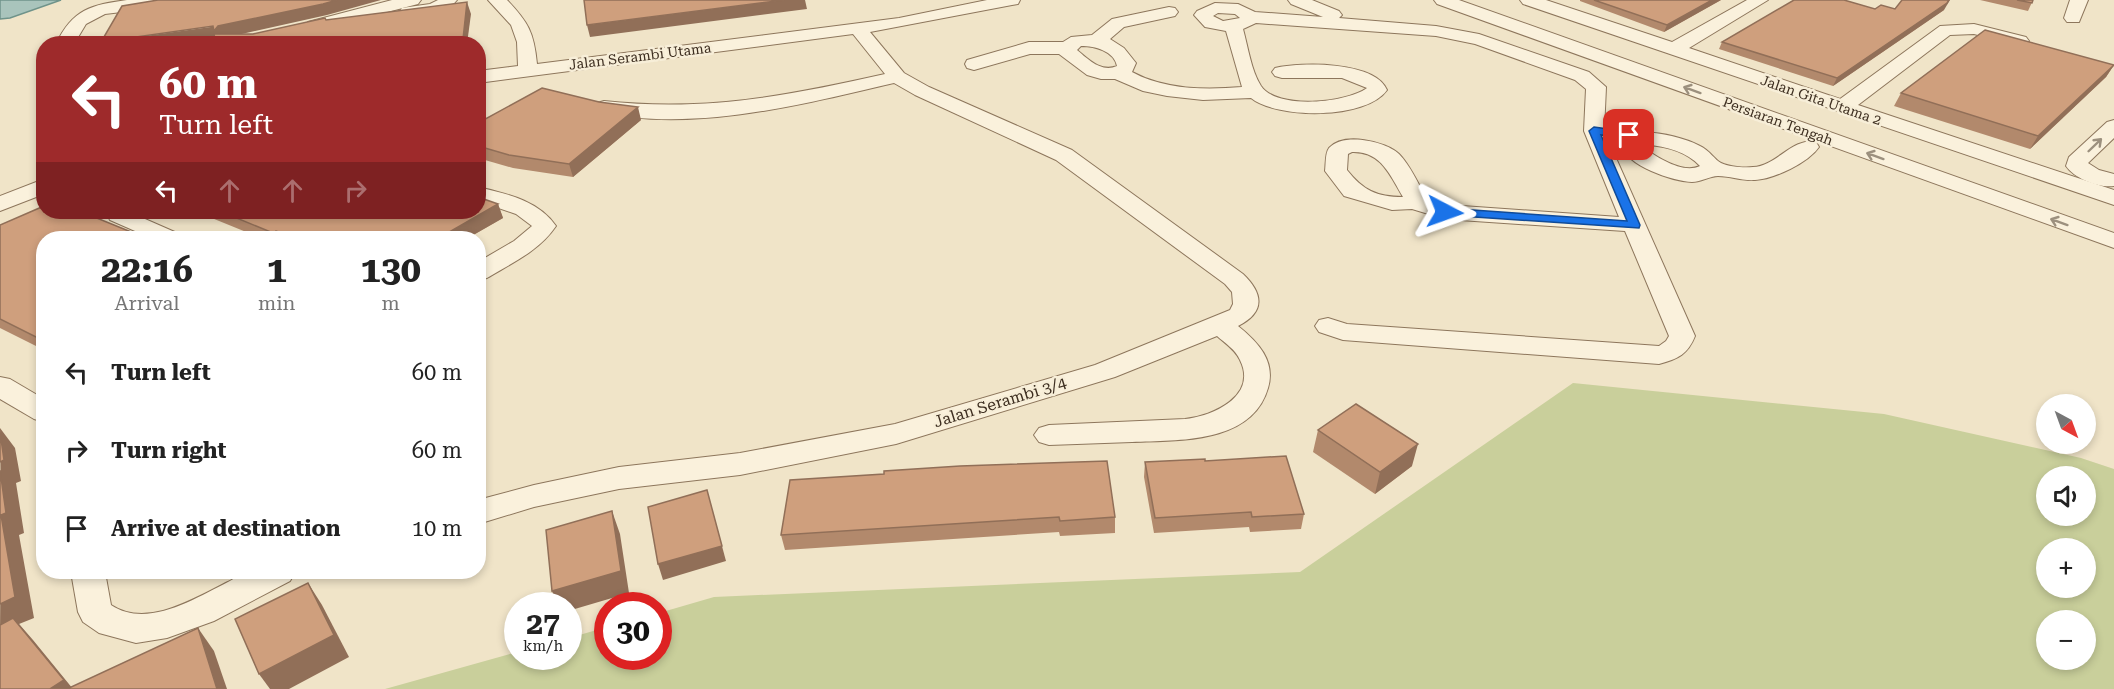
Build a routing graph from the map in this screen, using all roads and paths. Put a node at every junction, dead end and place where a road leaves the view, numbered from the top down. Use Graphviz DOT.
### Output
graph roads {
  1 [pos="180,0"];
  2 [pos="412,0"];
  3 [pos="448,0"];
  4 [pos="1012,0"];
  5 [pos="1195,0"];
  6 [pos="1297,0"];
  7 [pos="1443,0"];
  8 [pos="1479,0"];
  9 [pos="1529,0"];
  10 [pos="1760,0"];
  11 [pos="2079,0"];
  12 [pos="503,1"];
  13 [pos="970,4"];
  14 [pos="1169,12"];
  15 [pos="1241,13"];
  16 [pos="1333,15"];
  17 [pos="2073,18"];
  18 [pos="330,23"];
  19 [pos="857,28"];
  20 [pos="297,30"];
  21 [pos="70,36"];
  22 [pos="1097,40"];
  23 [pos="2037,45"];
  24 [pos="1067,48"];
  25 [pos="638,50"];
  26 [pos="1672,50"];
  27 [pos="567,52"];
  28 [pos="974,64"];
  29 [pos="528,71"];
  30 [pos="1282,72"];
  31 [pos="1119,73"];
  32 [pos="486,76"];
  33 [pos="897,77"];
  34 [pos="1255,92"];
  35 [pos="582,103"];
  36 [pos="1842,107"];
  37 [pos="2114,126"];
  38 [pos="1594,131"];
  39 [pos="1808,147"];
  40 [pos="2114,182"];
  41 [pos="36,189"];
  42 [pos="486,197"];
  43 [pos="2114,198"];
  44 [pos="1413,201"];
  45 [pos="0,204"];
  46 [pos="127,219"];
  47 [pos="2114,221"];
  48 [pos="1635,225"];
  49 [pos="153,231"];
  50 [pos="2114,241"];
  51 [pos="486,268"];
  52 [pos="1220,325"];
  53 [pos="1328,326"];
  54 [pos="0,386"];
  55 [pos="36,407"];
  56 [pos="1049,435"];
  57 [pos="486,510"];
  58 [pos="89,579"];
  59 [pos="263,579"];
  1 -- 21 [label="street"];
  2 -- 18 [label="street"];
  3 -- 18 [label="street"];
  4 -- 13 [label="street, Jalan Serambi Utama"];
  5 -- 15 [label="street"];
  6 -- 16 [label="street"];
  50 -- 7 [label="street, Persiaran Tengah, one-way"];
  8 -- 47 [label="street, Persiaran Tengah"];
  9 -- 26 [label="street, Jalan Gita Utama 2"];
  10 -- 26 [label="street"];
  11 -- 17 [label="street"];
  12 -- 29 [label="street"];
  13 -- 19 [label="street, Jalan Serambi Utama"];
  14 -- 22 [label="street"];
  15 -- 34 [label="street"];
  15 -- 38 [label="street"];
  18 -- 20 [label="street"];
  19 -- 25 [label="street, Jalan Serambi Utama"];
  19 -- 33 [label="street"];
  22 -- 24 [label="street"];
  22 -- 31 [label="street"];
  23 -- 36 [label="street"];
  24 -- 28 [label="street"];
  24 -- 31 [label="street"];
  25 -- 27 [label="street, Jalan Serambi Utama"];
  25 -- 29 [label="street, Jalan Serambi Utama"];
  26 -- 36 [label="street, Jalan Gita Utama 2"];
  29 -- 32 [label="street, Jalan Serambi Utama"];
  30 -- 34 [label="street"];
  31 -- 34 [label="street"];
  33 -- 35 [label="street"];
  33 -- 52 [label="street, Jalan Serambi 3/4"];
  36 -- 43 [label="street, Jalan Gita Utama 2"];
  40 -- 37 [label="street, one-way"];
  38 -- 39 [label="street"];
  38 -- 48 [label="street"];
  41 -- 45 [label="street"];
  42 -- 51 [label="street"];
  44 -- 48 [label="street"];
  46 -- 49 [label="street"];
  48 -- 53 [label="street"];
  52 -- 56 [label="street"];
  52 -- 57 [label="street, Jalan Serambi 3/4"];
  54 -- 55 [label="street"];
  58 -- 59 [label="street"];
}
